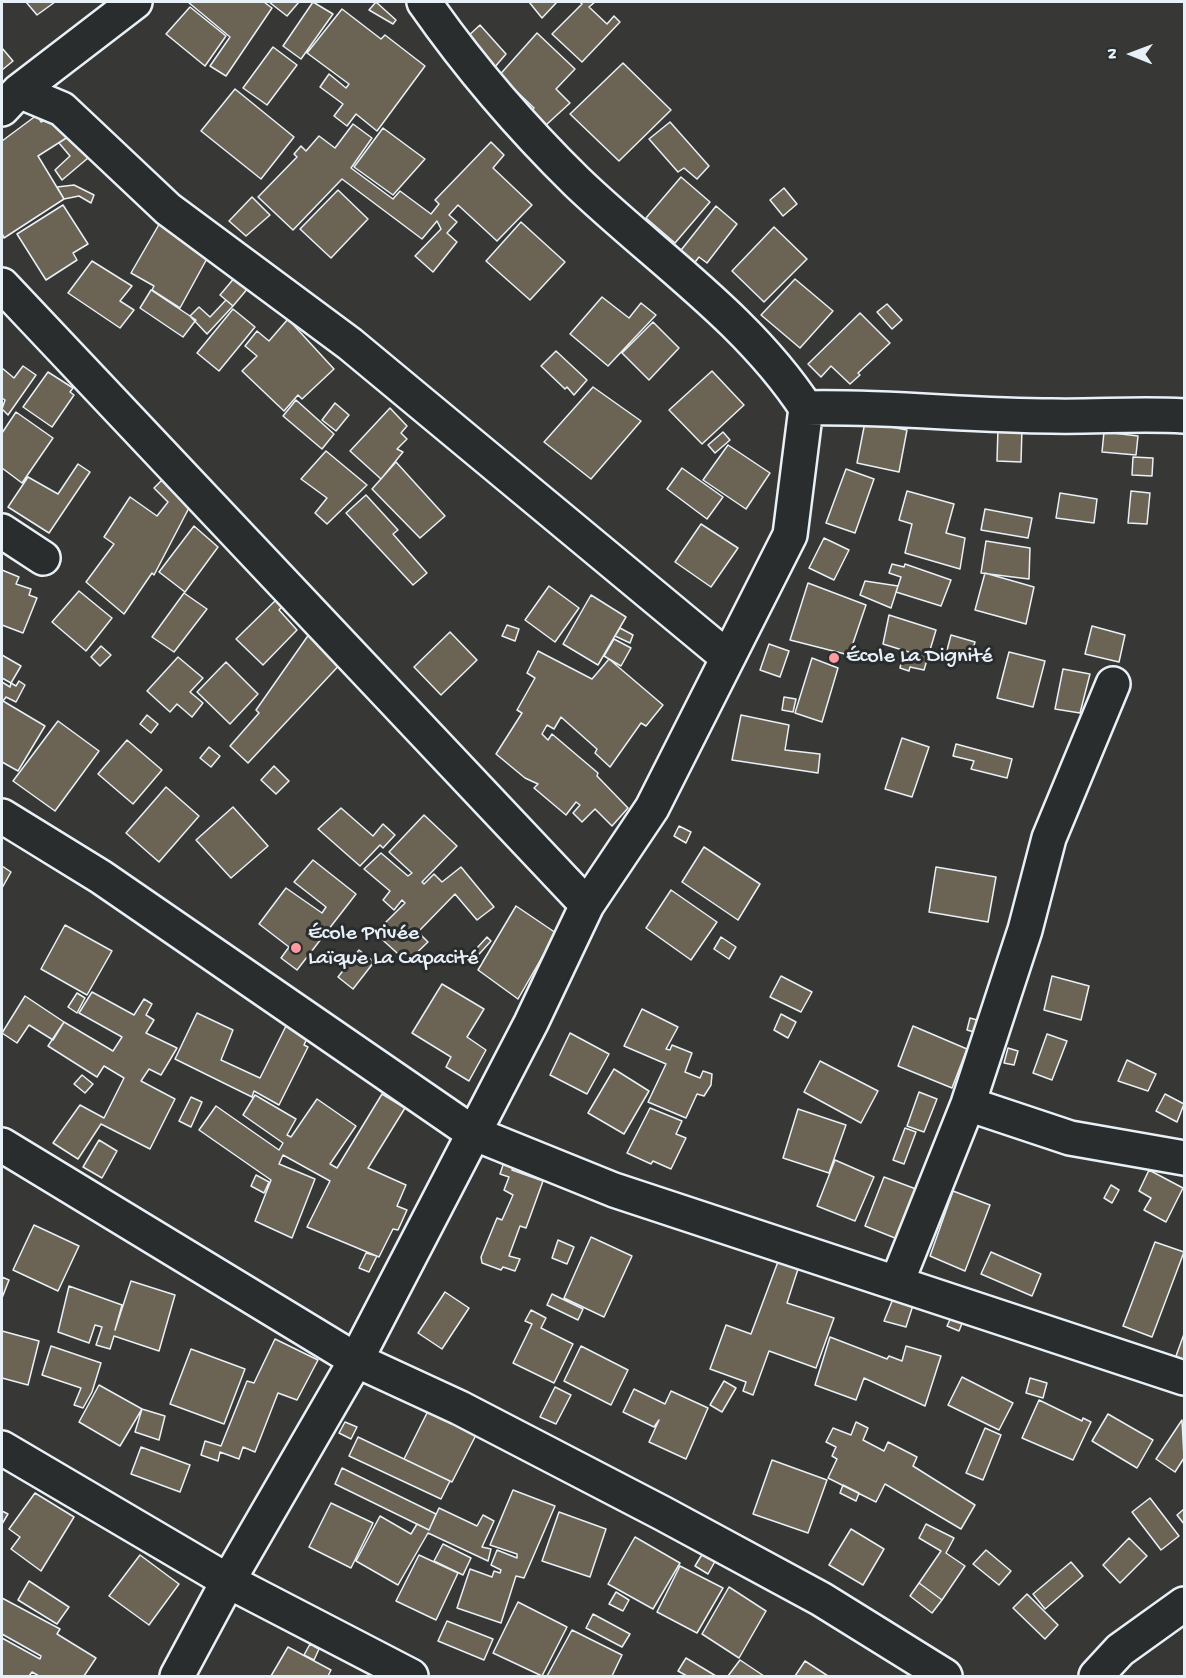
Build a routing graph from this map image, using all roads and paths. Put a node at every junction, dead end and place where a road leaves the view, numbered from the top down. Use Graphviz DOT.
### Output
graph roads {
  1 [pos="135,2"];
  2 [pos="424,2"];
  3 [pos="10,100"];
  4 [pos="2,285"];
  5 [pos="806,408"];
  6 [pos="1185,416"];
  7 [pos="2,531"];
  8 [pos="43,558"];
  9 [pos="727,657"];
  10 [pos="1113,684"];
  11 [pos="2,816"];
  12 [pos="587,905"];
  13 [pos="968,1104"];
  14 [pos="473,1133"];
  15 [pos="2,1145"];
  16 [pos="1185,1158"];
  17 [pos="897,1282"];
  18 [pos="356,1360"];
  19 [pos="1185,1378"];
  20 [pos="2,1448"];
  21 [pos="228,1581"];
  22 [pos="1185,1604"];
  23 [pos="177,1677"];
  24 [pos="411,1677"];
  25 [pos="945,1677"];
  26 [pos="1096,1677"];
  1 -- 3 [label="street"];
  2 -- 5 [label="street"];
  3 -- 9 [label="street"];
  4 -- 12 [label="street"];
  5 -- 6 [label="street"];
  5 -- 9 [label="street"];
  7 -- 8 [label="street"];
  9 -- 12 [label="street"];
  10 -- 13 [label="street"];
  11 -- 14 [label="street"];
  12 -- 14 [label="street"];
  13 -- 16 [label="street"];
  13 -- 17 [label="street"];
  14 -- 17 [label="street"];
  14 -- 18 [label="street"];
  15 -- 18 [label="street"];
  17 -- 19 [label="street"];
  18 -- 21 [label="street"];
  18 -- 25 [label="street"];
  20 -- 21 [label="street"];
  21 -- 23 [label="street"];
  21 -- 24 [label="street"];
  22 -- 26 [label="street"];
}
